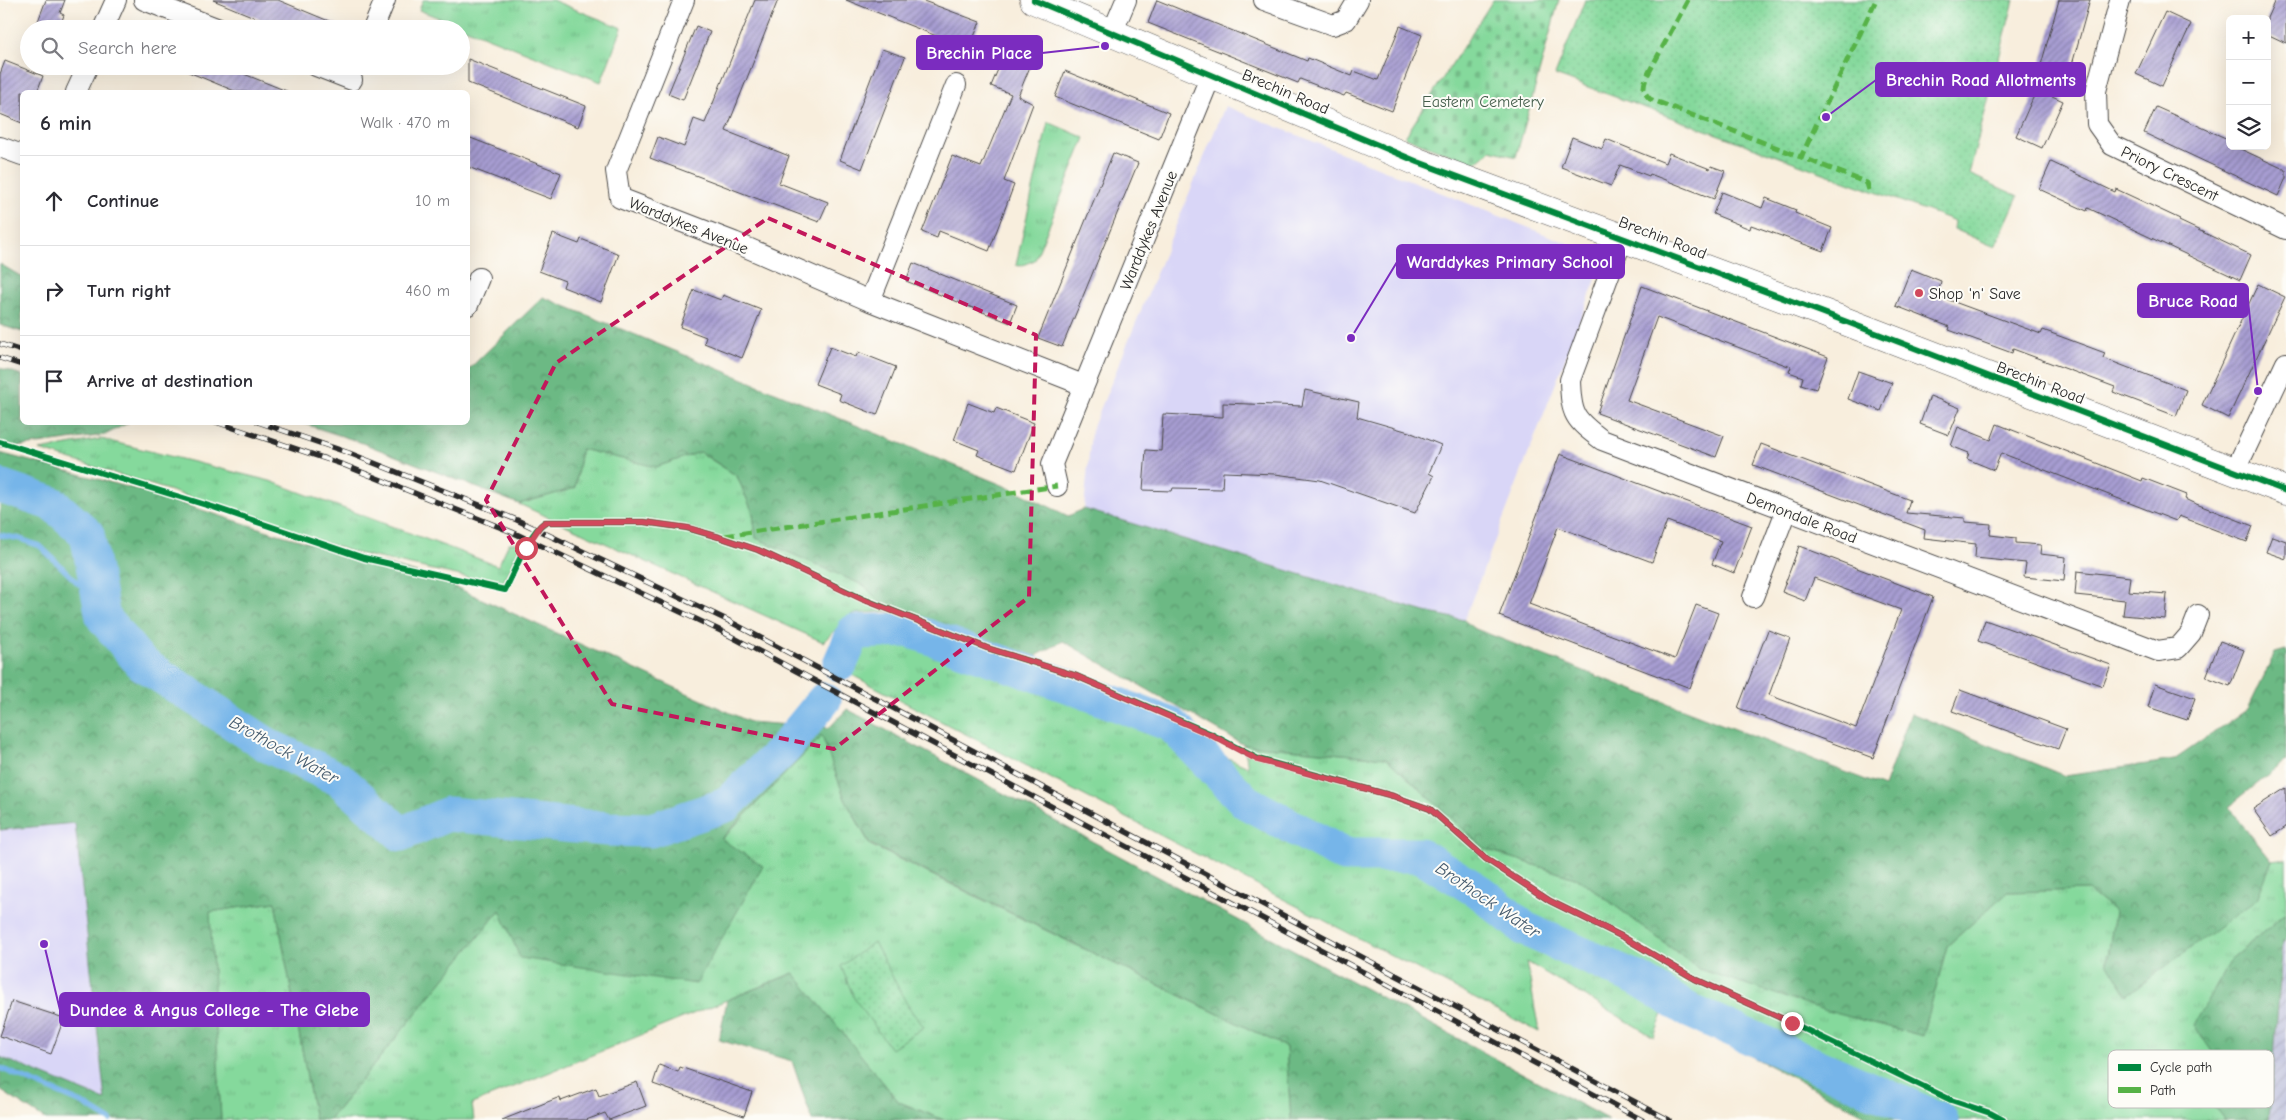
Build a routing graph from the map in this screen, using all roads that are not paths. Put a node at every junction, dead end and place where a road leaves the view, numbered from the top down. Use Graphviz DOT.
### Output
graph roads {
  1 [pos="116,0"];
  2 [pos="144,0"];
  3 [pos="385,0"];
  4 [pos="684,0"];
  5 [pos="1034,0"];
  6 [pos="1126,0"];
  7 [pos="1264,0"];
  8 [pos="1358,0"];
  9 [pos="2120,0"];
  10 [pos="108,20"];
  11 [pos="196,20"];
  12 [pos="377,20"];
  13 [pos="1112,33"];
  14 [pos="84,75"];
  15 [pos="340,75"];
  16 [pos="1211,75"];
  17 [pos="353,80"];
  18 [pos="956,85"];
  19 [pos="77,90"];
  20 [pos="0,147"];
  21 [pos="20,155"];
  22 [pos="2286,229"];
  23 [pos="1624,237"];
  24 [pos="479,278"];
  25 [pos="470,300"];
  26 [pos="870,301"];
  27 [pos="2286,363"];
  28 [pos="1084,386"];
  29 [pos="2235,471"];
  30 [pos="1057,486"];
  31 [pos="2286,491"];
  32 [pos="1786,511"];
  33 [pos="1753,597"];
  34 [pos="2198,615"];
  1 -- 10 [label="street"];
  2 -- 11 [label="street"];
  3 -- 12 [label="street"];
  4 -- 26 [label="street, Warddykes Avenue"];
  5 -- 13 [label="street, Brechin Road"];
  6 -- 13 [label="street"];
  7 -- 8 [label="street"];
  9 -- 22 [label="street, Priory Crescent"];
  13 -- 16 [label="street, Brechin Road"];
  14 -- 19 [label="street"];
  15 -- 17 [label="street"];
  16 -- 23 [label="street, Brechin Road"];
  16 -- 28 [label="street, Warddykes Avenue"];
  18 -- 26 [label="street"];
  20 -- 21 [label="street"];
  23 -- 29 [label="street, Brechin Road"];
  23 -- 32 [label="street, Demondale Road"];
  24 -- 25 [label="street"];
  26 -- 28 [label="street, Warddykes Avenue"];
  27 -- 29 [label="street"];
  28 -- 30 [label="street, Warddykes Avenue"];
  29 -- 31 [label="street, Brechin Road"];
  32 -- 33 [label="street"];
  32 -- 34 [label="street, Demondale Road"];
}
